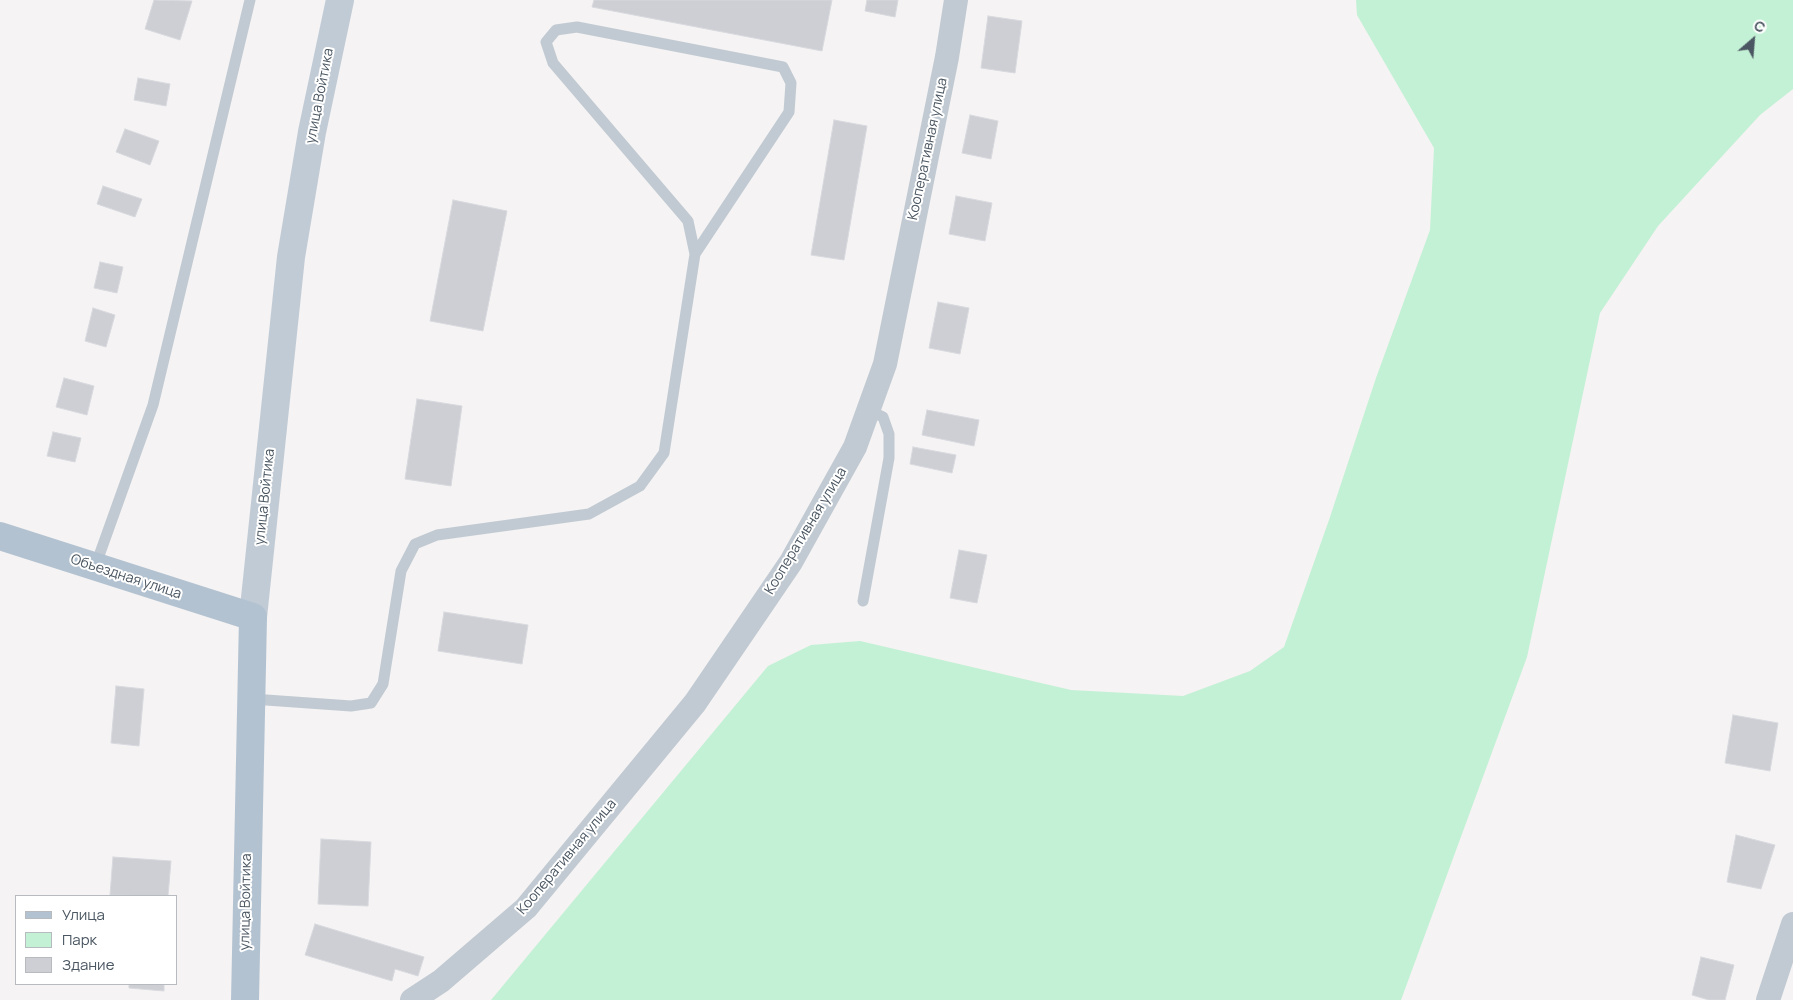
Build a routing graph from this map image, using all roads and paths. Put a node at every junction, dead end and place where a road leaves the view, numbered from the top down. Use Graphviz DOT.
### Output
graph roads {
  1 [pos="250,0"];
  2 [pos="340,0"];
  3 [pos="956,0"];
  4 [pos="695,254"];
  5 [pos="868,410"];
  6 [pos="0,536"];
  7 [pos="95,567"];
  8 [pos="863,601"];
  9 [pos="253,617"];
  10 [pos="250,698"];
  11 [pos="1793,924"];
  12 [pos="244,1000"];
  13 [pos="412,1000"];
  14 [pos="1768,1000"];
  1 -- 7 [label="lane"];
  2 -- 9 [label="main road, улица Войтика"];
  3 -- 5 [label="street, Кооперативная улица"];
  4 -- 4 [label="lane"];
  4 -- 10 [label="lane"];
  5 -- 8 [label="lane"];
  5 -- 13 [label="street, Кооперативная улица"];
  6 -- 7 [label="main road, Объездная улица"];
  7 -- 9 [label="main road, Объездная улица"];
  9 -- 10 [label="main road, улица Войтика"];
  10 -- 12 [label="main road, улица Войтика"];
  11 -- 14 [label="street"];
}
